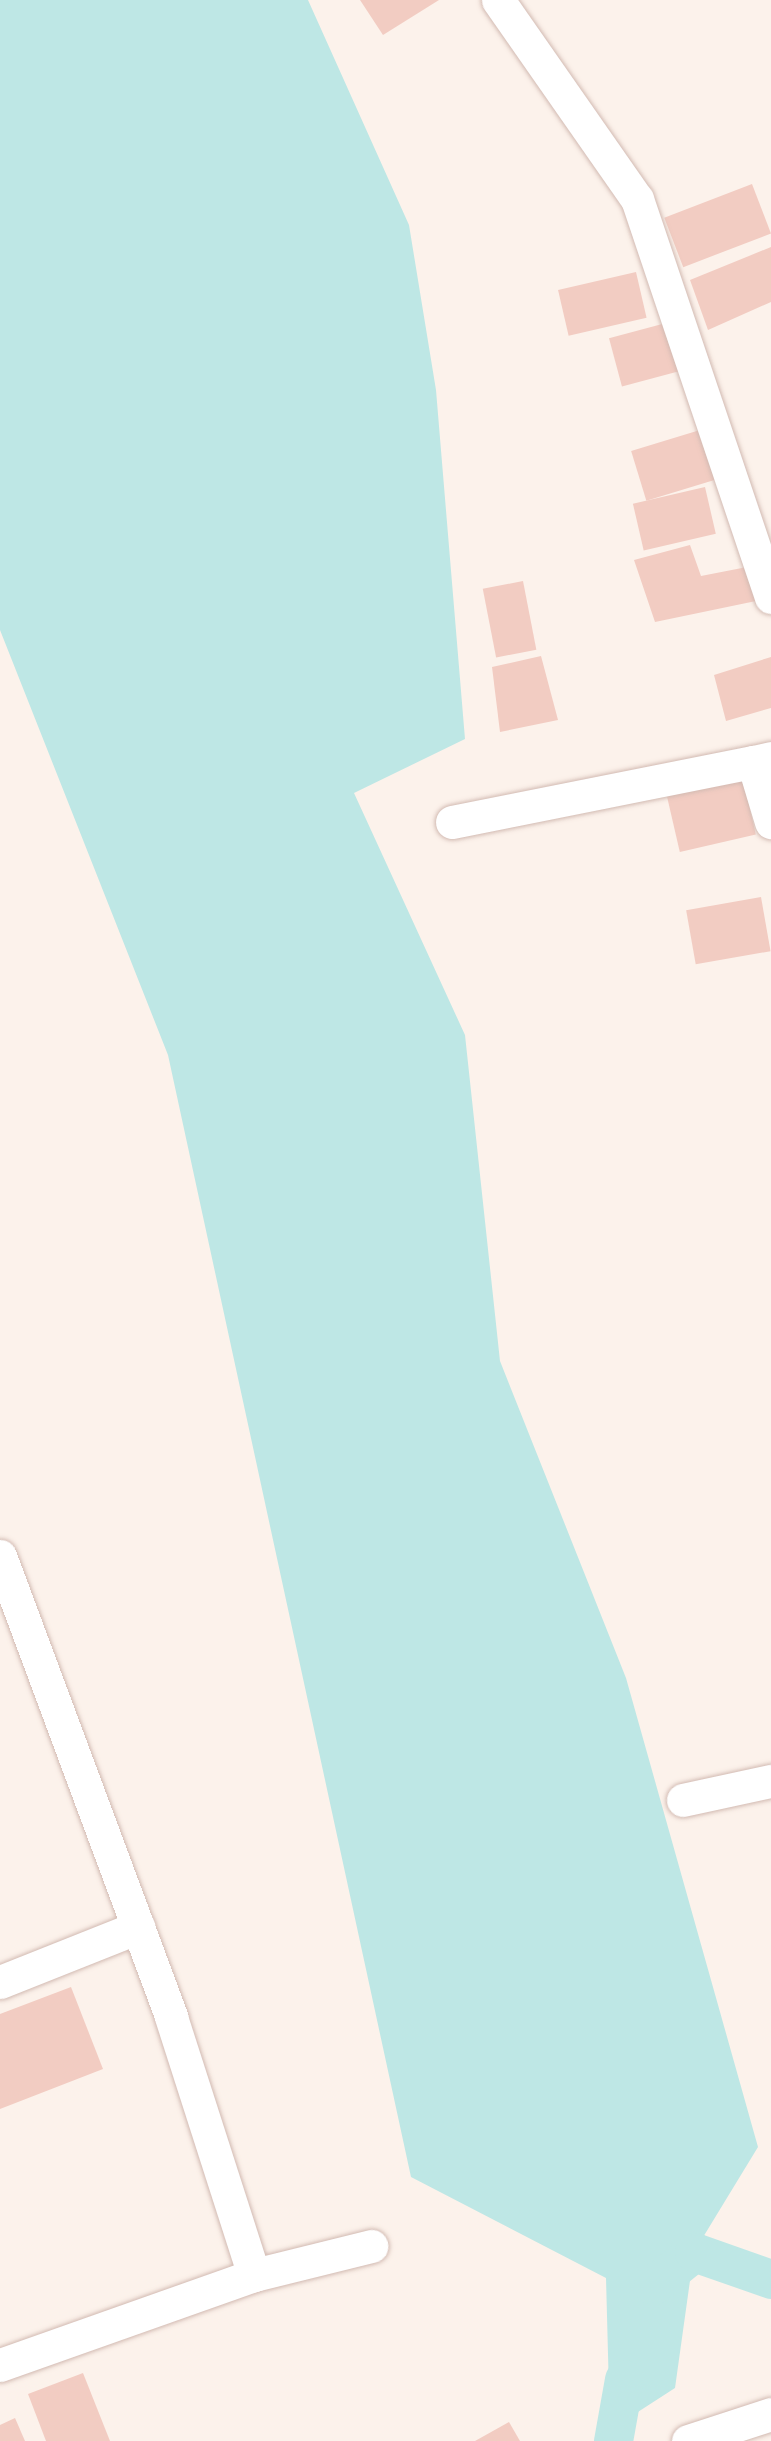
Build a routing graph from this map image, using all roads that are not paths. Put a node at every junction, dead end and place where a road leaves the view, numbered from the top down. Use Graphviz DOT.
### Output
graph roads {
  1 [pos="498,0"];
  2 [pos="771,597"];
  3 [pos="762,760"];
  4 [pos="452,822"];
  5 [pos="771,822"];
  6 [pos="0,1556"];
  7 [pos="771,1780"];
  8 [pos="683,1800"];
  9 [pos="138,1927"];
  10 [pos="0,1982"];
  11 [pos="371,2246"];
  12 [pos="254,2275"];
  13 [pos="0,2365"];
  14 [pos="771,2414"];
  15 [pos="740,2434"];
  16 [pos="688,2441"];
  1 -- 2 [label="street"];
  3 -- 4 [label="street"];
  3 -- 5 [label="street"];
  6 -- 9 [label="street"];
  7 -- 8 [label="street"];
  9 -- 10 [label="street"];
  9 -- 12 [label="street"];
  11 -- 12 [label="street"];
  12 -- 13 [label="street"];
  14 -- 15 [label="street"];
  15 -- 16 [label="street"];
}
